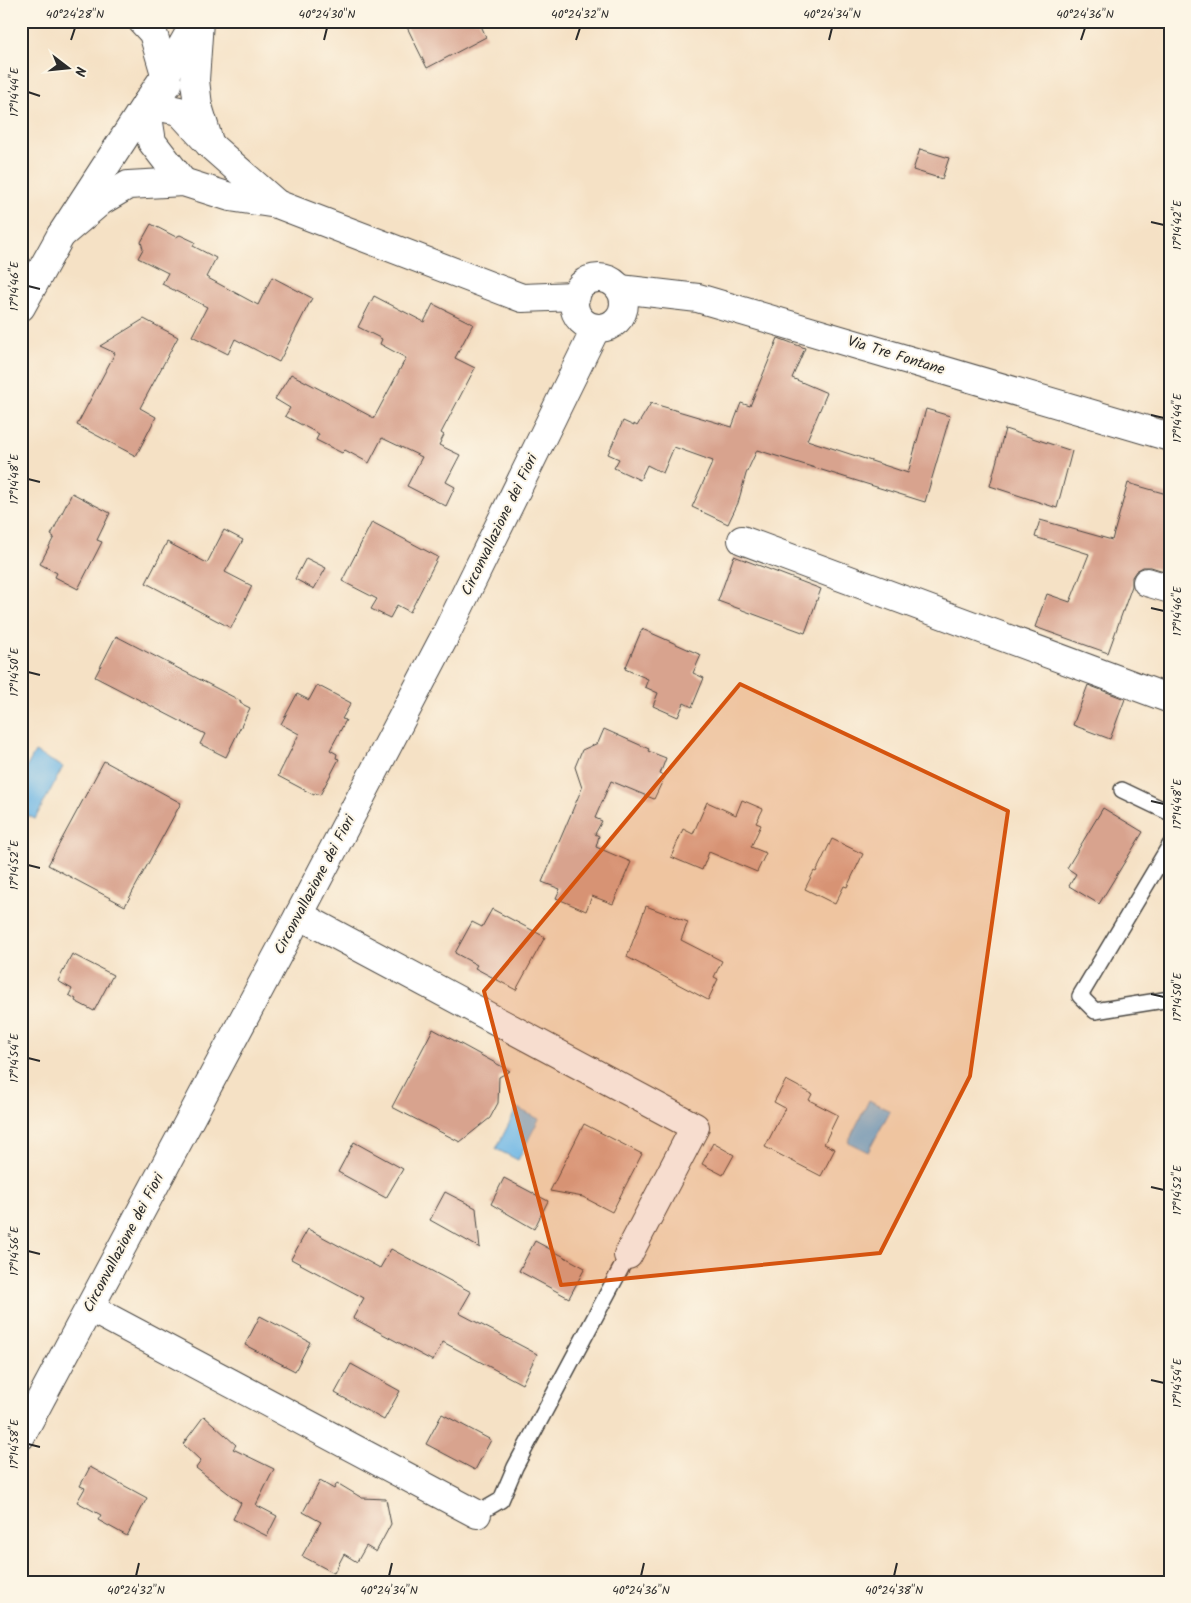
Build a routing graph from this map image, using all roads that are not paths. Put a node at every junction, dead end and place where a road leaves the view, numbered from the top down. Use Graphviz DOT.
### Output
graph roads {
  1 [pos="142,21"];
  2 [pos="197,21"];
  3 [pos="164,76"];
  4 [pos="146,104"];
  5 [pos="179,111"];
  6 [pos="210,145"];
  7 [pos="183,182"];
  8 [pos="277,204"];
  9 [pos="61,235"];
  10 [pos="620,289"];
  11 [pos="576,296"];
  12 [pos="21,307"];
  13 [pos="596,328"];
  14 [pos="1170,437"];
  15 [pos="742,540"];
  16 [pos="1170,699"];
  17 [pos="1122,790"];
  18 [pos="1170,813"];
  19 [pos="1170,845"];
  20 [pos="299,915"];
  21 [pos="1170,999"];
  22 [pos="628,1255"];
  23 [pos="90,1308"];
  24 [pos="21,1436"];
  25 [pos="476,1514"];
  1 -- 3 [label="street"];
  2 -- 3 [label="street"];
  2 -- 6 [label="street"];
  3 -- 4 [label="street"];
  3 -- 5 [label="street"];
  4 -- 5 [label="street"];
  4 -- 7 [label="street"];
  4 -- 9 [label="street"];
  5 -- 6 [label="street"];
  6 -- 8 [label="street"];
  7 -- 8 [label="street"];
  7 -- 9 [label="street"];
  8 -- 11 [label="street"];
  9 -- 12 [label="street"];
  10 -- 11 [label="street"];
  10 -- 13 [label="street"];
  10 -- 14 [label="street, Via Tre Fontane"];
  11 -- 13 [label="street"];
  13 -- 20 [label="street, Circonvallazione dei Fiori"];
  15 -- 16 [label="street"];
  17 -- 18 [label="lane"];
  19 -- 21 [label="lane"];
  20 -- 22 [label="street"];
  20 -- 23 [label="street, Circonvallazione dei Fiori"];
  22 -- 25 [label="lane"];
  23 -- 24 [label="street, Circonvallazione dei Fiori"];
  23 -- 25 [label="street"];
}
